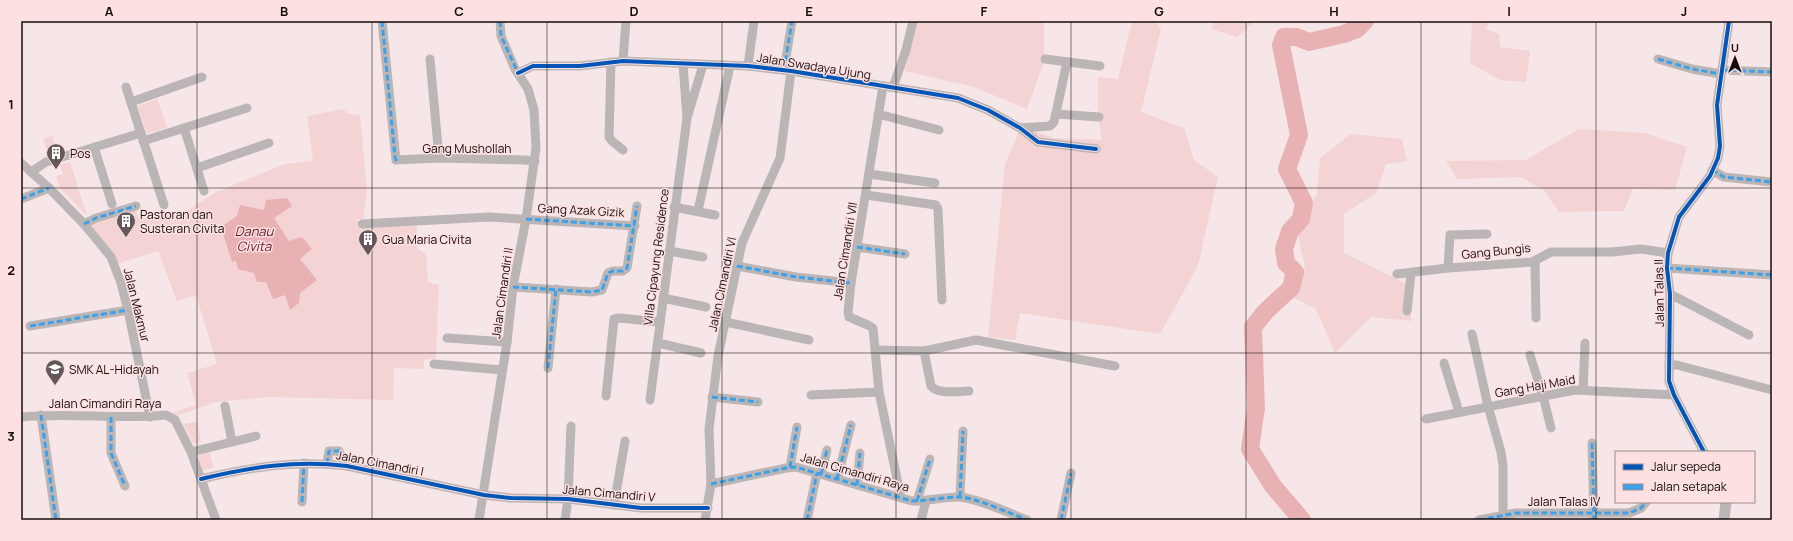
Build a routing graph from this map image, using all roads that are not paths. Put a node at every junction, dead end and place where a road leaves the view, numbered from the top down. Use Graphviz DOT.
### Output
graph roads {
  1 [pos="382,21"];
  2 [pos="500,21"];
  3 [pos="626,21"];
  4 [pos="754,21"];
  5 [pos="792,21"];
  6 [pos="914,21"];
  7 [pos="1729,21"];
  8 [pos="430,59"];
  9 [pos="1045,59"];
  10 [pos="1658,59"];
  11 [pos="623,60"];
  12 [pos="611,62"];
  13 [pos="1067,62"];
  14 [pos="683,64"];
  15 [pos="703,65"];
  16 [pos="730,66"];
  17 [pos="748,66"];
  18 [pos="1100,66"];
  19 [pos="787,70"];
  20 [pos="1722,72"];
  21 [pos="1772,72"];
  22 [pos="518,73"];
  23 [pos="202,77"];
  24 [pos="684,81"];
  25 [pos="697,83"];
  26 [pos="883,86"];
  27 [pos="126,87"];
  28 [pos="893,87"];
  29 [pos="131,102"];
  30 [pos="247,108"];
  31 [pos="878,114"];
  32 [pos="1056,114"];
  33 [pos="1099,117"];
  34 [pos="687,118"];
  35 [pos="184,128"];
  36 [pos="1020,128"];
  37 [pos="939,130"];
  38 [pos="142,137"];
  39 [pos="269,143"];
  40 [pos="94,147"];
  41 [pos="1096,149"];
  42 [pos="623,150"];
  43 [pos="439,158"];
  44 [pos="535,161"];
  45 [pos="21,163"];
  46 [pos="197,168"];
  47 [pos="1712,170"];
  48 [pos="31,172"];
  49 [pos="869,174"];
  50 [pos="1772,182"];
  51 [pos="935,183"];
  52 [pos="49,188"];
  53 [pos="204,191"];
  54 [pos="866,195"];
  55 [pos="21,199"];
  56 [pos="112,204"];
  57 [pos="164,205"];
  58 [pos="136,206"];
  59 [pos="637,206"];
  60 [pos="700,206"];
  61 [pos="674,207"];
  62 [pos="715,215"];
  63 [pos="526,219"];
  64 [pos="84,224"];
  65 [pos="362,224"];
  66 [pos="635,226"];
  67 [pos="1488,234"];
  68 [pos="857,247"];
  69 [pos="669,250"];
  70 [pos="1668,253"];
  71 [pos="905,254"];
  72 [pos="703,257"];
  73 [pos="1535,261"];
  74 [pos="737,266"];
  75 [pos="1448,268"];
  76 [pos="1667,268"];
  77 [pos="1411,273"];
  78 [pos="1397,274"];
  79 [pos="1772,275"];
  80 [pos="851,283"];
  81 [pos="513,287"];
  82 [pos="556,289"];
  83 [pos="1670,294"];
  84 [pos="662,298"];
  85 [pos="942,300"];
  86 [pos="706,307"];
  87 [pos="128,310"];
  88 [pos="1407,311"];
  89 [pos="1536,318"];
  90 [pos="660,322"];
  91 [pos="726,322"];
  92 [pos="30,326"];
  93 [pos="1472,334"];
  94 [pos="1749,335"];
  95 [pos="447,338"];
  96 [pos="809,340"];
  97 [pos="507,342"];
  98 [pos="1585,343"];
  99 [pos="658,344"];
  100 [pos="876,350"];
  101 [pos="924,351"];
  102 [pos="701,353"];
  103 [pos="1530,355"];
  104 [pos="1444,363"];
  105 [pos="434,364"];
  106 [pos="1669,365"];
  107 [pos="1115,366"];
  108 [pos="548,368"];
  109 [pos="502,370"];
  110 [pos="1583,390"];
  111 [pos="1772,390"];
  112 [pos="969,391"];
  113 [pos="878,392"];
  114 [pos="811,395"];
  115 [pos="1674,395"];
  116 [pos="606,396"];
  117 [pos="1543,396"];
  118 [pos="712,397"];
  119 [pos="650,400"];
  120 [pos="758,402"];
  121 [pos="225,406"];
  122 [pos="1488,406"];
  123 [pos="1459,412"];
  124 [pos="41,415"];
  125 [pos="21,417"];
  126 [pos="110,417"];
  127 [pos="150,417"];
  128 [pos="1426,419"];
  129 [pos="851,425"];
  130 [pos="571,426"];
  131 [pos="797,427"];
  132 [pos="1551,428"];
  133 [pos="963,431"];
  134 [pos="256,436"];
  135 [pos="625,441"];
  136 [pos="232,442"];
  137 [pos="1592,442"];
  138 [pos="827,450"];
  139 [pos="1703,451"];
  140 [pos="191,452"];
  141 [pos="860,452"];
  142 [pos="930,460"];
  143 [pos="304,463"];
  144 [pos="327,464"];
  145 [pos="347,466"];
  146 [pos="790,467"];
  147 [pos="1071,473"];
  148 [pos="819,474"];
  149 [pos="201,479"];
  150 [pos="837,479"];
  151 [pos="712,484"];
  152 [pos="857,485"];
  153 [pos="125,486"];
  154 [pos="484,494"];
  155 [pos="960,497"];
  156 [pos="901,498"];
  157 [pos="921,501"];
  158 [pos="302,502"];
  159 [pos="567,503"];
  160 [pos="1645,503"];
  161 [pos="1726,503"];
  162 [pos="614,505"];
  163 [pos="708,508"];
  164 [pos="1503,515"];
  165 [pos="1594,516"];
  166 [pos="1013,517"];
  167 [pos="1532,517"];
  168 [pos="56,520"];
  169 [pos="216,520"];
  170 [pos="478,520"];
  171 [pos="565,520"];
  172 [pos="706,520"];
  173 [pos="807,520"];
  174 [pos="922,520"];
  175 [pos="1027,520"];
  176 [pos="1061,520"];
  177 [pos="1482,520"];
  178 [pos="1724,520"];
  1 -- 43 [label="street, Gang Mushollah"];
  2 -- 22 [label="street"];
  3 -- 11 [label="street"];
  4 -- 17 [label="street"];
  5 -- 19 [label="street, Jalan Cimandiri VI"];
  6 -- 28 [label="street"];
  7 -- 20 [label="street, Jalan Talas II"];
  8 -- 43 [label="street"];
  9 -- 13 [label="street"];
  10 -- 20 [label="street"];
  11 -- 12 [label="street, Jalan Swadaya Ujung"];
  11 -- 14 [label="street, Jalan Swadaya Ujung"];
  12 -- 22 [label="street, Jalan Swadaya Ujung"];
  12 -- 42 [label="street"];
  13 -- 18 [label="street"];
  13 -- 32 [label="street"];
  14 -- 15 [label="street, Jalan Swadaya Ujung"];
  14 -- 24 [label="street, Villa Cipayung Residence"];
  15 -- 16 [label="street, Jalan Swadaya Ujung"];
  15 -- 25 [label="street, Villa Cipayung Residence"];
  16 -- 17 [label="street, Jalan Swadaya Ujung"];
  16 -- 60 [label="street"];
  17 -- 19 [label="street, Jalan Swadaya Ujung"];
  19 -- 26 [label="street, Jalan Swadaya Ujung"];
  19 -- 74 [label="street, Jalan Cimandiri VI"];
  20 -- 21 [label="street"];
  20 -- 47 [label="street, Jalan Talas II"];
  22 -- 44 [label="street, Jalan Cimandiri II"];
  23 -- 29 [label="street"];
  24 -- 25 [label="street"];
  24 -- 34 [label="street, Villa Cipayung Residence"];
  25 -- 34 [label="street, Villa Cipayung Residence"];
  26 -- 28 [label="street, Jalan Swadaya Ujung"];
  26 -- 31 [label="street, Jalan Cimandiri VII"];
  27 -- 29 [label="street"];
  28 -- 36 [label="street, Jalan Swadaya Ujung"];
  29 -- 38 [label="street"];
  30 -- 35 [label="street"];
  31 -- 37 [label="street"];
  31 -- 49 [label="street, Jalan Cimandiri VII"];
  32 -- 33 [label="street"];
  32 -- 36 [label="street"];
  34 -- 61 [label="street, Villa Cipayung Residence"];
  35 -- 38 [label="street"];
  35 -- 46 [label="street"];
  36 -- 41 [label="street, Jalan Swadaya Ujung"];
  38 -- 40 [label="street"];
  38 -- 57 [label="street"];
  39 -- 46 [label="street"];
  40 -- 48 [label="street"];
  40 -- 56 [label="street"];
  43 -- 44 [label="street, Gang Mushollah"];
  44 -- 63 [label="street, Jalan Cimandiri II"];
  45 -- 48 [label="street, Jalan Makmur"];
  46 -- 53 [label="street"];
  47 -- 50 [label="street"];
  47 -- 70 [label="street, Jalan Talas II"];
  48 -- 52 [label="street, Jalan Makmur"];
  49 -- 51 [label="street"];
  49 -- 54 [label="street, Jalan Cimandiri VII"];
  52 -- 55 [label="street"];
  52 -- 64 [label="street, Jalan Makmur"];
  54 -- 68 [label="street, Jalan Cimandiri VII"];
  54 -- 85 [label="street"];
  58 -- 64 [label="street"];
  59 -- 66 [label="street"];
  61 -- 62 [label="street"];
  61 -- 69 [label="street, Villa Cipayung Residence"];
  63 -- 65 [label="street, Gang Azak Gizik"];
  63 -- 66 [label="street, Gang Azak Gizik"];
  63 -- 81 [label="street, Jalan Cimandiri II"];
  64 -- 87 [label="street, Jalan Makmur"];
  66 -- 82 [label="street"];
  67 -- 75 [label="street"];
  68 -- 71 [label="street"];
  68 -- 80 [label="street, Jalan Cimandiri VII"];
  69 -- 72 [label="street"];
  69 -- 84 [label="street, Villa Cipayung Residence"];
  70 -- 73 [label="street, Gang Bungis"];
  70 -- 76 [label="street, Jalan Talas II"];
  73 -- 75 [label="street, Gang Bungis"];
  73 -- 89 [label="street"];
  74 -- 80 [label="street"];
  74 -- 91 [label="street, Jalan Cimandiri VI"];
  75 -- 77 [label="street, Gang Bungis"];
  76 -- 79 [label="street"];
  76 -- 83 [label="street, Jalan Talas II"];
  77 -- 78 [label="street, Gang Bungis"];
  77 -- 88 [label="street"];
  80 -- 100 [label="street, Jalan Cimandiri VII"];
  81 -- 82 [label="street"];
  81 -- 97 [label="street, Jalan Cimandiri II"];
  82 -- 108 [label="street"];
  83 -- 94 [label="street"];
  83 -- 106 [label="street, Jalan Talas II"];
  84 -- 86 [label="street"];
  84 -- 90 [label="street, Villa Cipayung Residence"];
  87 -- 92 [label="street"];
  87 -- 127 [label="street, Jalan Makmur"];
  90 -- 99 [label="street, Villa Cipayung Residence"];
  90 -- 116 [label="street"];
  91 -- 96 [label="street"];
  91 -- 118 [label="street, Jalan Cimandiri VI"];
  93 -- 122 [label="street"];
  95 -- 97 [label="street"];
  97 -- 109 [label="street, Jalan Cimandiri II"];
  98 -- 110 [label="street"];
  99 -- 102 [label="street"];
  99 -- 119 [label="street, Villa Cipayung Residence"];
  100 -- 101 [label="street"];
  100 -- 113 [label="street, Jalan Cimandiri VII"];
  101 -- 107 [label="street"];
  101 -- 112 [label="street"];
  103 -- 117 [label="street"];
  104 -- 123 [label="street"];
  105 -- 109 [label="street"];
  106 -- 111 [label="street"];
  106 -- 115 [label="street, Jalan Talas II"];
  109 -- 154 [label="street, Jalan Cimandiri II"];
  110 -- 115 [label="street, Gang Haji Maid"];
  110 -- 117 [label="street, Gang Haji Maid"];
  113 -- 114 [label="street"];
  113 -- 156 [label="street, Jalan Cimandiri VII"];
  115 -- 139 [label="street, Jalan Talas II"];
  117 -- 122 [label="street, Gang Haji Maid"];
  117 -- 132 [label="street"];
  118 -- 120 [label="street"];
  118 -- 151 [label="street, Jalan Cimandiri VI"];
  121 -- 136 [label="street"];
  122 -- 123 [label="street, Gang Haji Maid"];
  122 -- 164 [label="street"];
  123 -- 128 [label="street, Gang Haji Maid"];
  124 -- 125 [label="street, Jalan Cimandiri Raya"];
  124 -- 126 [label="street, Jalan Cimandiri Raya"];
  124 -- 168 [label="street"];
  126 -- 127 [label="street, Jalan Cimandiri Raya"];
  126 -- 153 [label="street"];
  127 -- 140 [label="street, Jalan Cimandiri Raya"];
  129 -- 150 [label="street"];
  130 -- 159 [label="street"];
  131 -- 146 [label="street"];
  133 -- 155 [label="street"];
  134 -- 136 [label="street"];
  135 -- 162 [label="street"];
  136 -- 140 [label="street"];
  137 -- 165 [label="street"];
  138 -- 148 [label="street"];
  140 -- 149 [label="street, Jalan Cimandiri Raya"];
  141 -- 152 [label="street"];
  142 -- 157 [label="street"];
  143 -- 144 [label="street, Jalan Cimandiri I"];
  143 -- 149 [label="street, Jalan Cimandiri I"];
  143 -- 158 [label="street"];
  144 -- 145 [label="street, Jalan Cimandiri I"];
  144 -- 145 [label="street"];
  145 -- 154 [label="street, Jalan Cimandiri I"];
  146 -- 148 [label="street, Jalan Cimandiri Raya"];
  146 -- 151 [label="street, Jalan Cimandiri Raya"];
  147 -- 176 [label="street"];
  148 -- 150 [label="street, Jalan Cimandiri Raya"];
  148 -- 173 [label="street"];
  149 -- 169 [label="street, Jalan Cimandiri Raya"];
  150 -- 152 [label="street, Jalan Cimandiri Raya"];
  151 -- 163 [label="street"];
  152 -- 156 [label="street, Jalan Cimandiri Raya"];
  154 -- 159 [label="street, Jalan Cimandiri V"];
  154 -- 170 [label="street, Jalan Cimandiri II"];
  155 -- 157 [label="street, Jalan Cimandiri Raya"];
  155 -- 166 [label="street, Jalan Cimandiri Raya"];
  156 -- 157 [label="street, Jalan Cimandiri Raya"];
  157 -- 174 [label="street"];
  159 -- 162 [label="street, Jalan Cimandiri V"];
  159 -- 171 [label="street"];
  160 -- 165 [label="street, Jalan Talas IV"];
  161 -- 178 [label="street"];
  162 -- 163 [label="street, Jalan Cimandiri V"];
  163 -- 172 [label="street"];
  164 -- 167 [label="street, Jalan Talas IV"];
  164 -- 177 [label="street, Jalan Talas IV"];
  165 -- 167 [label="street, Jalan Talas IV"];
  166 -- 175 [label="street, Jalan Cimandiri Raya"];
}
